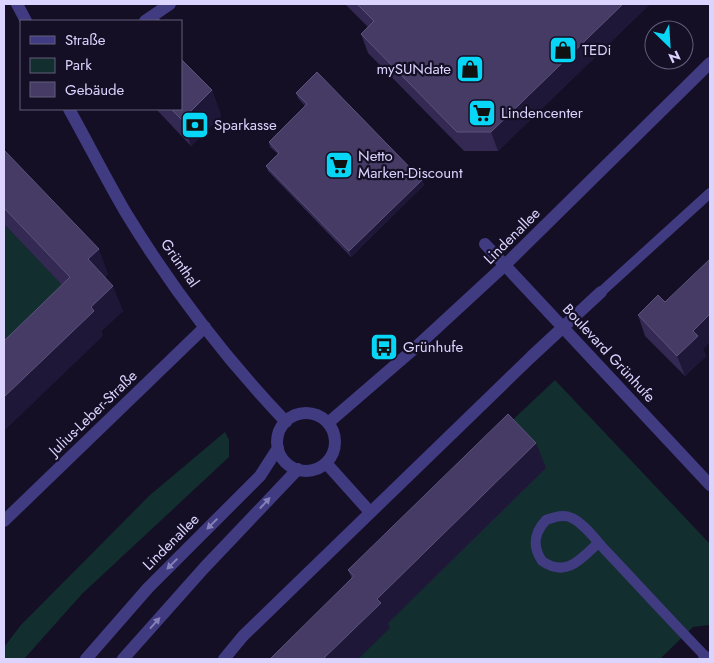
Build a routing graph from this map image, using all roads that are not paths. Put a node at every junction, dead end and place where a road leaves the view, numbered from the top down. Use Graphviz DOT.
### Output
graph roads {
  1 [pos="17,4"];
  2 [pos="170,4"];
  3 [pos="25,20"];
  4 [pos="146,20"];
  5 [pos="710,63"];
  6 [pos="70,110"];
  7 [pos="710,193"];
  8 [pos="484,244"];
  9 [pos="505,266"];
  10 [pos="602,292"];
  11 [pos="205,327"];
  12 [pos="564,327"];
  13 [pos="286,422"];
  14 [pos="328,423"];
  15 [pos="278,448"];
  16 [pos="326,463"];
  17 [pos="298,470"];
  18 [pos="710,484"];
  19 [pos="370,512"];
  20 [pos="4,521"];
  21 [pos="598,543"];
  22 [pos="86,659"];
  23 [pos="123,659"];
  24 [pos="224,659"];
  25 [pos="706,659"];
  1 -- 3 [label="street"];
  2 -- 4 [label="street"];
  5 -- 9 [label="street, Lindenallee"];
  6 -- 11 [label="street, Grünthal"];
  7 -- 10 [label="lane"];
  8 -- 9 [label="street, Boulevard Grünhufe"];
  9 -- 12 [label="street, Boulevard Grünhufe"];
  9 -- 14 [label="street, Lindenallee"];
  10 -- 12 [label="street"];
  11 -- 13 [label="street, Grünthal"];
  11 -- 20 [label="street, Julius-Leber-Straße"];
  12 -- 18 [label="street, Boulevard Grünhufe"];
  12 -- 19 [label="street"];
  13 -- 14 [label="street"];
  13 -- 15 [label="street"];
  14 -- 16 [label="street"];
  15 -- 17 [label="street"];
  15 -- 22 [label="street, Lindenallee, one-way"];
  16 -- 17 [label="street"];
  16 -- 19 [label="street"];
  23 -- 17 [label="street, one-way"];
  19 -- 24 [label="street"];
  21 -- 21 [label="lane"];
  21 -- 25 [label="lane"];
}
